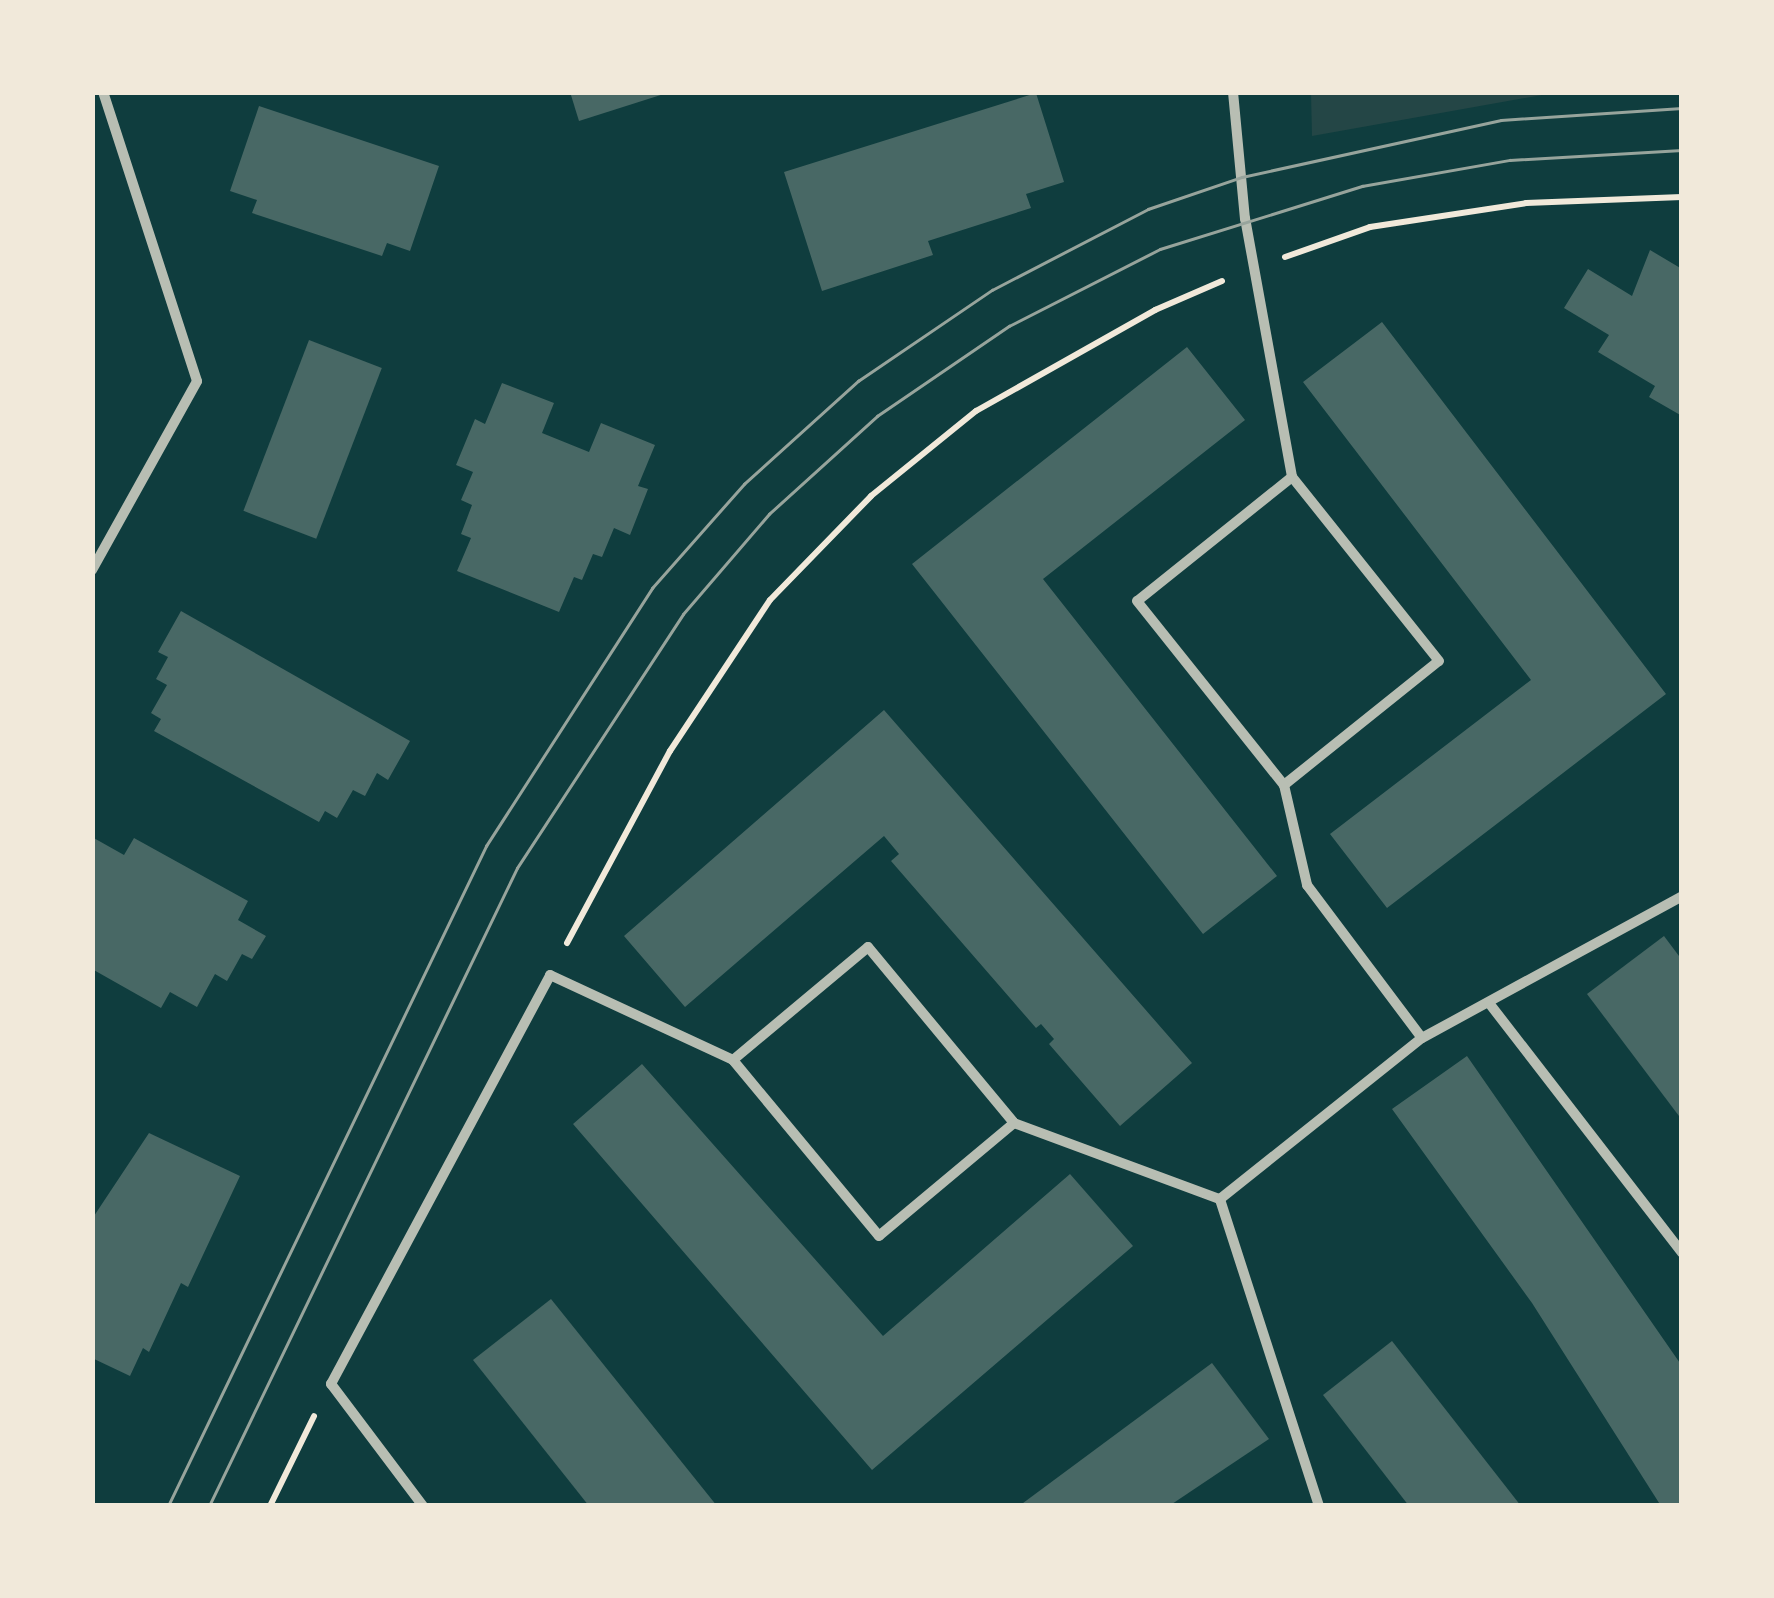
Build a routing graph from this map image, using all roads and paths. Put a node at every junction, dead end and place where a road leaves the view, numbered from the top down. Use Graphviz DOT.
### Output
graph roads {
  1 [pos="102,92"];
  2 [pos="1233,92"];
  3 [pos="1682,197"];
  4 [pos="1254,267"];
  5 [pos="1292,477"];
  6 [pos="92,570"];
  7 [pos="1284,786"];
  8 [pos="1682,896"];
  9 [pos="550,975"];
  10 [pos="1490,1003"];
  11 [pos="1422,1038"];
  12 [pos="733,1060"];
  13 [pos="1014,1123"];
  14 [pos="1220,1199"];
  15 [pos="1682,1253"];
  16 [pos="330,1384"];
  17 [pos="1315,1504"];
  18 [pos="270,1506"];
  19 [pos="424,1506"];
  1 -- 6 [label="street"];
  2 -- 4 [label="street"];
  3 -- 4 [label="path"];
  4 -- 5 [label="street"];
  4 -- 9 [label="path"];
  5 -- 7 [label="street"];
  5 -- 7 [label="street"];
  7 -- 11 [label="street"];
  8 -- 10 [label="street"];
  9 -- 12 [label="street"];
  9 -- 16 [label="street"];
  10 -- 11 [label="street"];
  10 -- 15 [label="street"];
  11 -- 14 [label="street"];
  12 -- 13 [label="street"];
  12 -- 13 [label="street"];
  13 -- 14 [label="street"];
  14 -- 17 [label="street"];
  16 -- 18 [label="path"];
  16 -- 19 [label="street"];
}
